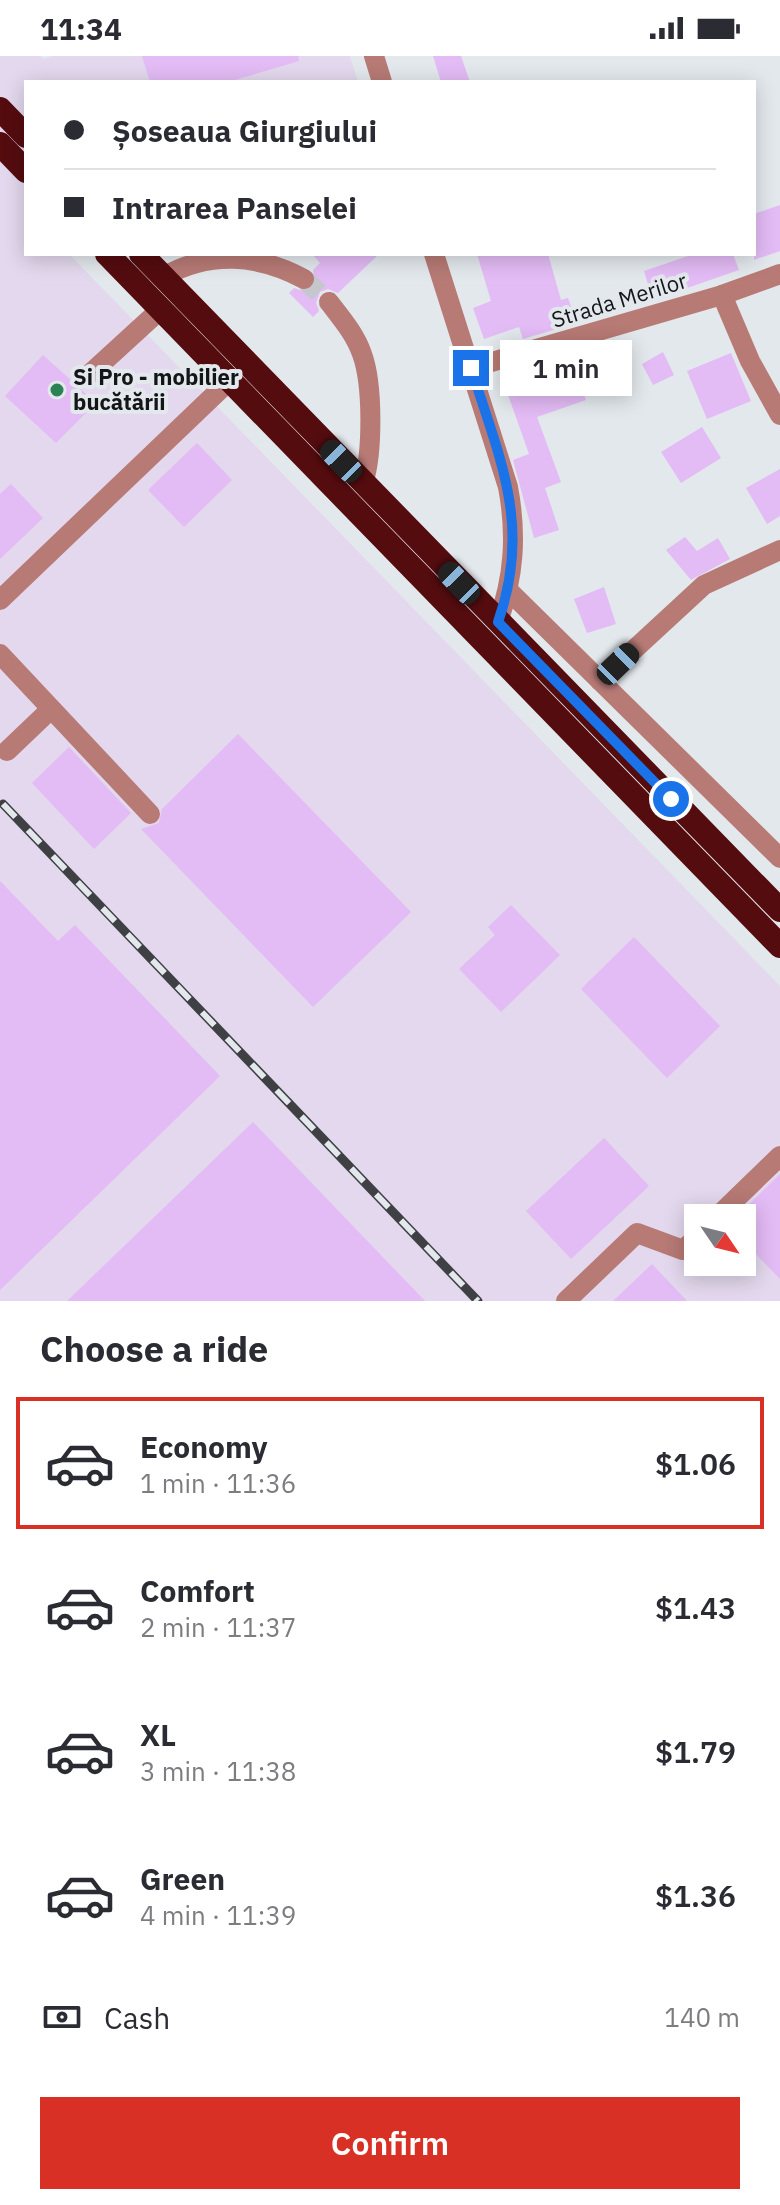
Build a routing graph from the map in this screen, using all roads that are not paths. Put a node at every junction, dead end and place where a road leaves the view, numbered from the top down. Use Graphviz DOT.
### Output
graph roads {
  1 [pos="374,56"];
  2 [pos="381,80"];
  3 [pos="0,109"];
  4 [pos="24,134"];
  5 [pos="0,144"];
  6 [pos="24,169"];
  7 [pos="109,256"];
  8 [pos="143,256"];
  9 [pos="435,256"];
  10 [pos="780,274"];
  11 [pos="163,277"];
  12 [pos="304,279"];
  13 [pos="722,295"];
  14 [pos="329,302"];
  15 [pos="161,309"];
  16 [pos="471,368"];
  17 [pos="91,373"];
  18 [pos="230,380"];
  19 [pos="780,415"];
  20 [pos="363,484"];
  21 [pos="780,550"];
  22 [pos="509,591"];
  23 [pos="0,600"];
  24 [pos="498,622"];
  25 [pos="0,654"];
  26 [pos="600,681"];
  27 [pos="51,709"];
  28 [pos="7,751"];
  29 [pos="150,814"];
  30 [pos="780,858"];
  31 [pos="780,910"];
  32 [pos="780,946"];
  33 [pos="780,1156"];
  34 [pos="730,1204"];
  35 [pos="684,1249"];
  36 [pos="566,1301"];
  1 -- 2 [label="street"];
  3 -- 4 [label="highway"];
  5 -- 6 [label="highway"];
  7 -- 15 [label="highway"];
  8 -- 11 [label="highway"];
  9 -- 16 [label="street"];
  10 -- 13 [label="street, Strada Merilor"];
  11 -- 12 [label="street"];
  11 -- 20 [label="highway"];
  13 -- 16 [label="street, Strada Merilor"];
  13 -- 19 [label="street"];
  14 -- 20 [label="street"];
  15 -- 17 [label="street"];
  15 -- 18 [label="highway"];
  16 -- 22 [label="street"];
  18 -- 23 [label="street"];
  18 -- 32 [label="highway"];
  20 -- 24 [label="highway"];
  21 -- 26 [label="street"];
  22 -- 24 [label="street"];
  22 -- 26 [label="street"];
  24 -- 31 [label="highway"];
  25 -- 27 [label="street"];
  26 -- 30 [label="street"];
  27 -- 28 [label="street"];
  27 -- 29 [label="street"];
  33 -- 34 [label="street"];
  35 -- 36 [label="street"];
}
